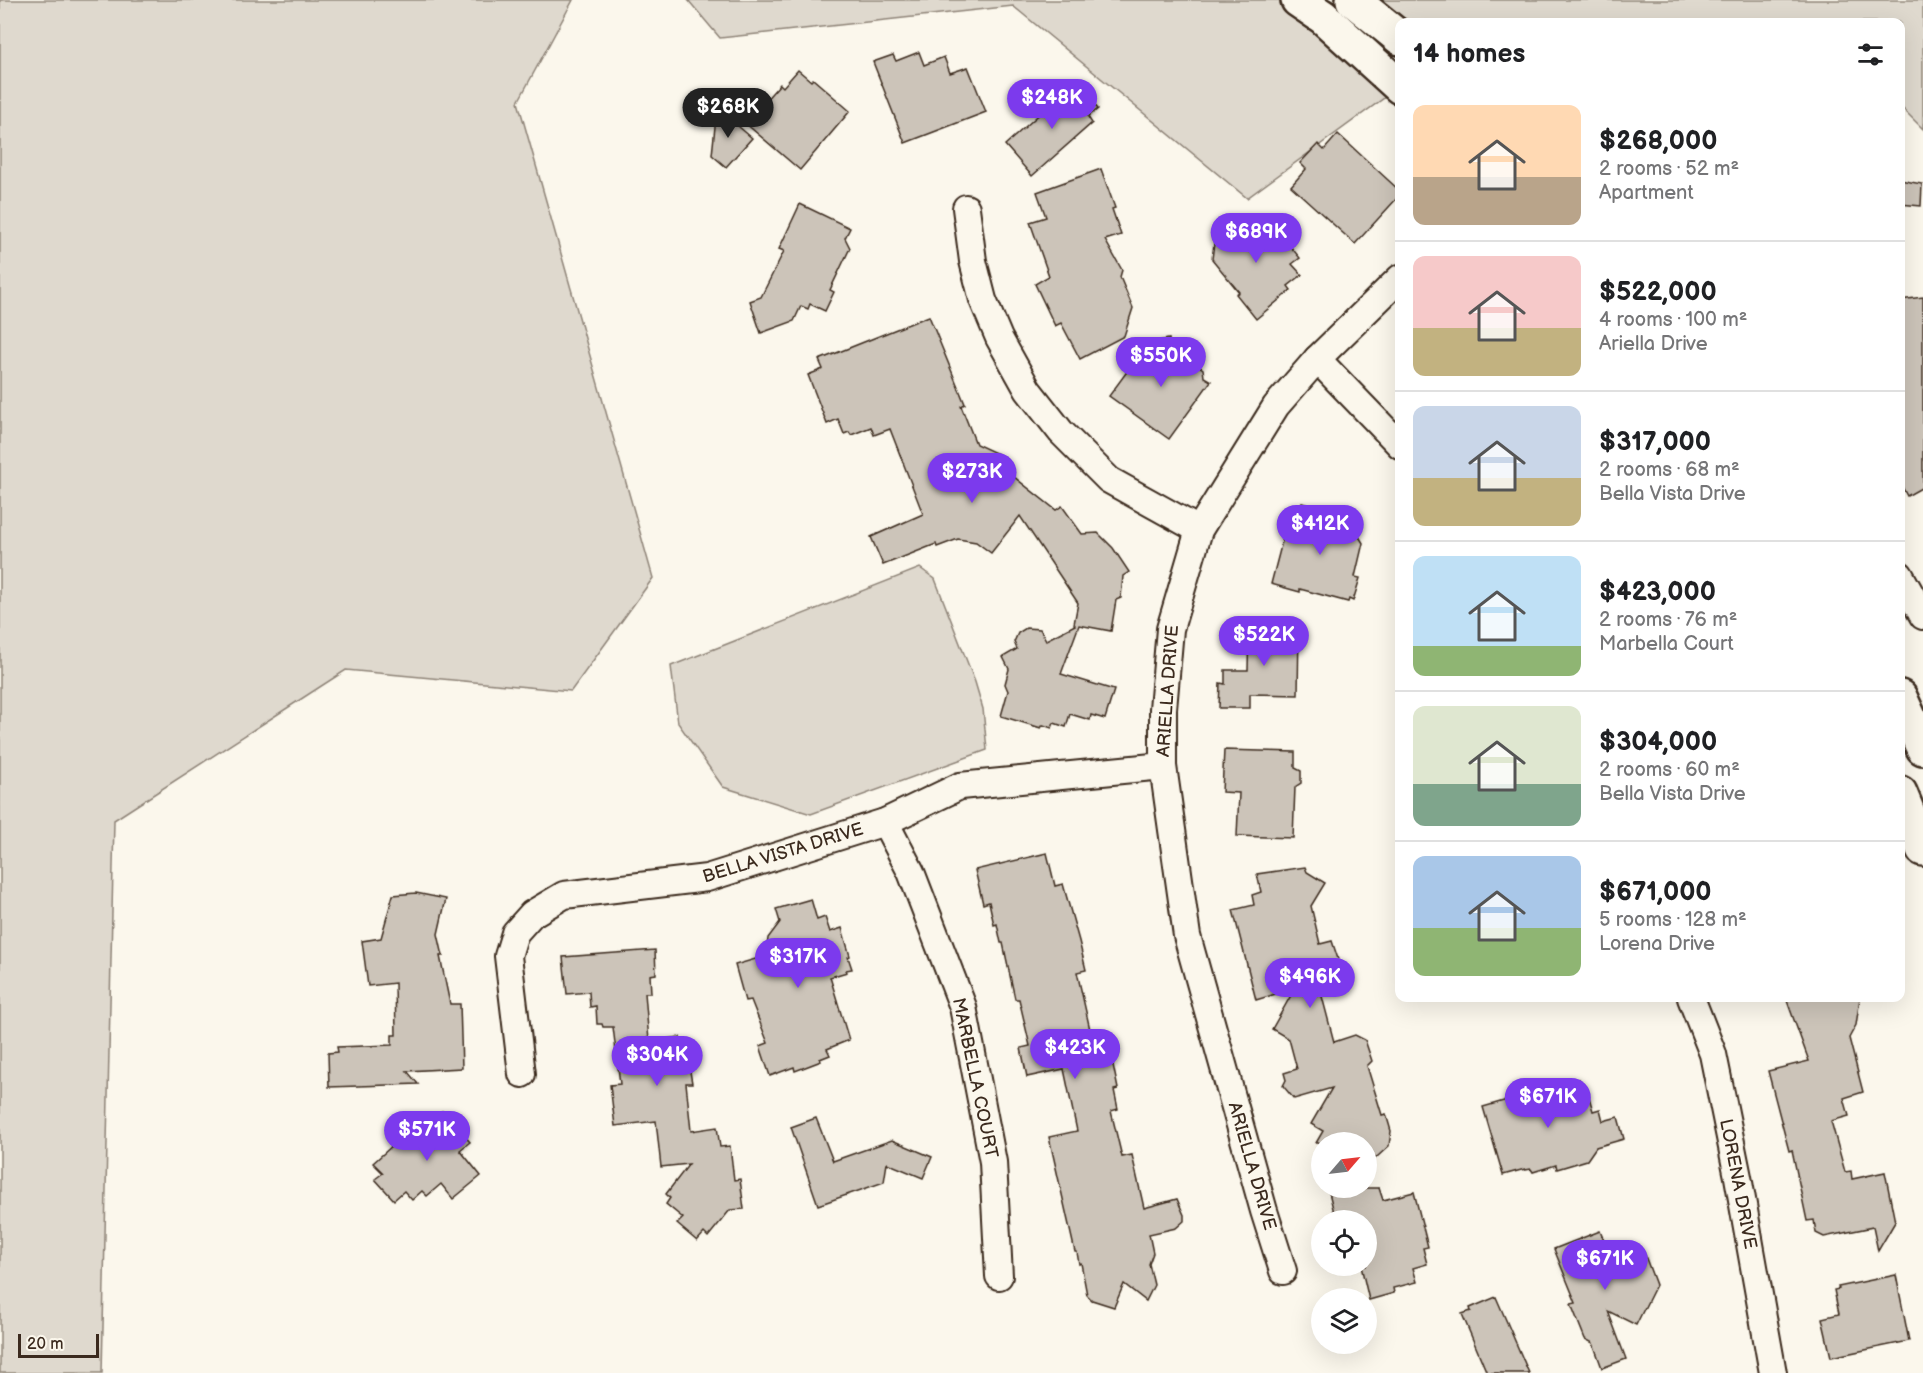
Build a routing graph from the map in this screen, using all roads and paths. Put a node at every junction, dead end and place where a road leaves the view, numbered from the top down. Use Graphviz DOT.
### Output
graph roads {
  1 [pos="1298,0"];
  2 [pos="1353,0"];
  3 [pos="1395,34"];
  4 [pos="1395,82"];
  5 [pos="966,208"];
  6 [pos="1395,283"];
  7 [pos="1317,359"];
  8 [pos="1395,441"];
  9 [pos="1199,530"];
  10 [pos="1905,584"];
  11 [pos="1923,616"];
  12 [pos="1905,708"];
  13 [pos="1923,748"];
  14 [pos="1163,766"];
  15 [pos="1905,805"];
  16 [pos="885,822"];
  17 [pos="1923,849"];
  18 [pos="1693,1002"];
  19 [pos="522,1074"];
  20 [pos="1283,1271"];
  21 [pos="999,1276"];
  22 [pos="1773,1373"];
  1 -- 4 [label="street"];
  2 -- 3 [label="street"];
  5 -- 9 [label="street"];
  6 -- 7 [label="street, ARIELLA DRIVE"];
  7 -- 8 [label="street"];
  7 -- 9 [label="street, ARIELLA DRIVE"];
  9 -- 14 [label="street, ARIELLA DRIVE"];
  10 -- 11 [label="street"];
  12 -- 13 [label="street"];
  14 -- 16 [label="street, BELLA VISTA DRIVE"];
  14 -- 20 [label="street, ARIELLA DRIVE"];
  15 -- 17 [label="street"];
  16 -- 19 [label="street, BELLA VISTA DRIVE"];
  16 -- 21 [label="street, MARBELLA COURT"];
  18 -- 22 [label="street, LORENA DRIVE"];
}
